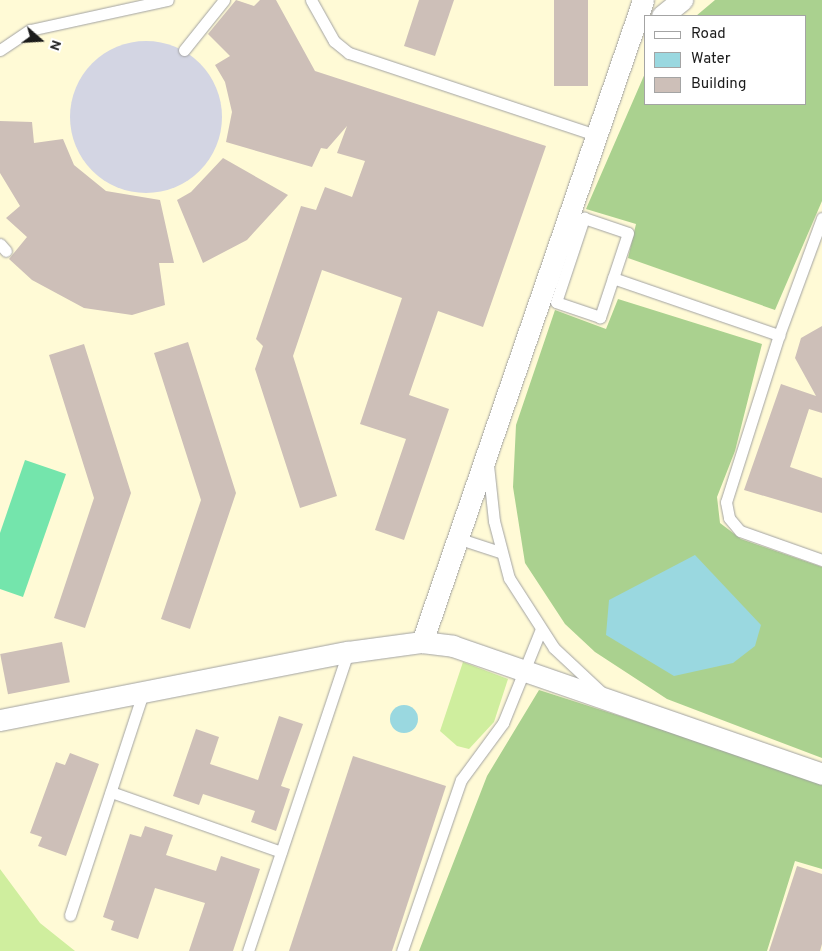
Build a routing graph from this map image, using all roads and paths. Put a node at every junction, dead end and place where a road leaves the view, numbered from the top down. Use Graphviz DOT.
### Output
graph roads {
  1 [pos="168,0"];
  2 [pos="224,0"];
  3 [pos="311,0"];
  4 [pos="643,0"];
  5 [pos="682,0"];
  6 [pos="663,15"];
  7 [pos="644,33"];
  8 [pos="0,50"];
  9 [pos="184,50"];
  10 [pos="625,52"];
  11 [pos="596,135"];
  12 [pos="822,218"];
  13 [pos="561,261"];
  14 [pos="613,278"];
  15 [pos="778,335"];
  16 [pos="487,451"];
  17 [pos="457,538"];
  18 [pos="500,552"];
  19 [pos="822,560"];
  20 [pos="541,629"];
  21 [pos="422,642"];
  22 [pos="348,652"];
  23 [pos="526,672"];
  24 [pos="144,690"];
  25 [pos="610,701"];
  26 [pos="0,720"];
  27 [pos="822,774"];
  28 [pos="111,792"];
  29 [pos="281,852"];
  30 [pos="70,915"];
  31 [pos="248,951"];
  32 [pos="402,951"];
  1 -- 8 [label="lane"];
  2 -- 9 [label="lane"];
  3 -- 11 [label="lane"];
  4 -- 10 [label="street"];
  5 -- 6 [label="street"];
  7 -- 10 [label="street"];
  10 -- 11 [label="street"];
  11 -- 13 [label="street"];
  12 -- 15 [label="lane"];
  13 -- 14 [label="lane"];
  13 -- 14 [label="lane"];
  13 -- 16 [label="street"];
  14 -- 15 [label="lane"];
  15 -- 19 [label="lane"];
  16 -- 17 [label="street"];
  16 -- 18 [label="lane"];
  17 -- 18 [label="lane"];
  17 -- 21 [label="street"];
  18 -- 20 [label="lane"];
  20 -- 23 [label="lane"];
  20 -- 25 [label="lane"];
  21 -- 22 [label="street"];
  21 -- 23 [label="street"];
  22 -- 24 [label="street"];
  22 -- 29 [label="lane"];
  23 -- 25 [label="street"];
  23 -- 32 [label="lane"];
  24 -- 26 [label="street"];
  24 -- 28 [label="lane"];
  25 -- 27 [label="street"];
  28 -- 29 [label="lane"];
  28 -- 30 [label="lane"];
  29 -- 31 [label="lane"];
}
